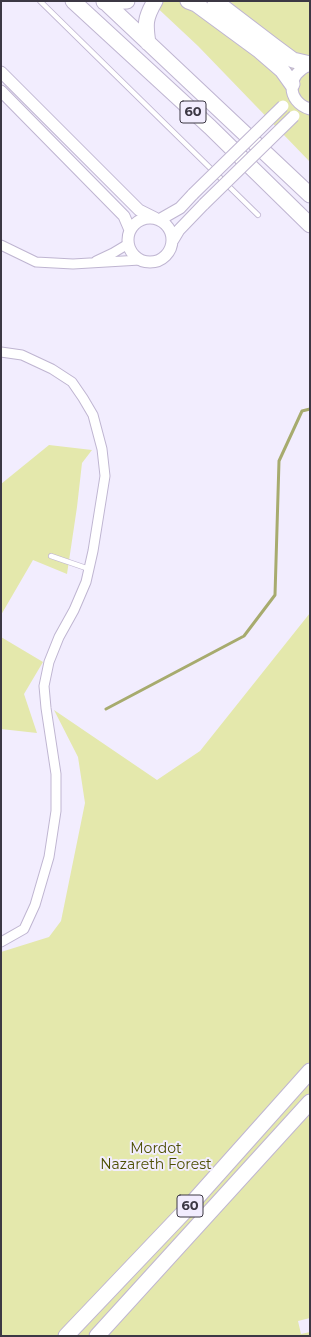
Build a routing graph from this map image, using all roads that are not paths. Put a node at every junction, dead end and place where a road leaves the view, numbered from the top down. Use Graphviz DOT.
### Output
graph roads {
  1 [pos="40,1"];
  2 [pos="73,1"];
  3 [pos="104,1"];
  4 [pos="127,1"];
  5 [pos="155,1"];
  6 [pos="188,1"];
  7 [pos="215,1"];
  8 [pos="148,43"];
  9 [pos="310,65"];
  10 [pos="1,72"];
  11 [pos="292,88"];
  12 [pos="1,91"];
  13 [pos="310,109"];
  14 [pos="310,195"];
  15 [pos="258,215"];
  16 [pos="157,219"];
  17 [pos="310,225"];
  18 [pos="130,230"];
  19 [pos="173,240"];
  20 [pos="128,244"];
  21 [pos="1,245"];
  22 [pos="140,260"];
  23 [pos="91,263"];
  24 [pos="1,352"];
  25 [pos="51,556"];
  26 [pos="89,569"];
  27 [pos="1,942"];
  28 [pos="310,1071"];
  29 [pos="310,1102"];
  30 [pos="66,1336"];
  31 [pos="97,1336"];
  1 -- 15 [label="lane"];
  2 -- 17 [label="highway, 60"];
  3 -- 4 [label="highway"];
  3 -- 8 [label="highway, 60"];
  5 -- 8 [label="highway"];
  6 -- 11 [label="highway"];
  7 -- 9 [label="highway"];
  8 -- 14 [label="highway, 60"];
  9 -- 11 [label="street"];
  10 -- 16 [label="street"];
  11 -- 13 [label="street"];
  11 -- 16 [label="street, bridge"];
  12 -- 18 [label="street"];
  13 -- 19 [label="street, bridge"];
  16 -- 18 [label="street"];
  16 -- 19 [label="street"];
  18 -- 20 [label="street"];
  19 -- 22 [label="street"];
  20 -- 22 [label="street"];
  20 -- 23 [label="street"];
  21 -- 23 [label="street"];
  22 -- 23 [label="street"];
  24 -- 26 [label="street"];
  25 -- 26 [label="lane"];
  26 -- 27 [label="street"];
  28 -- 30 [label="highway, 60"];
  29 -- 31 [label="highway, 60"];
}
